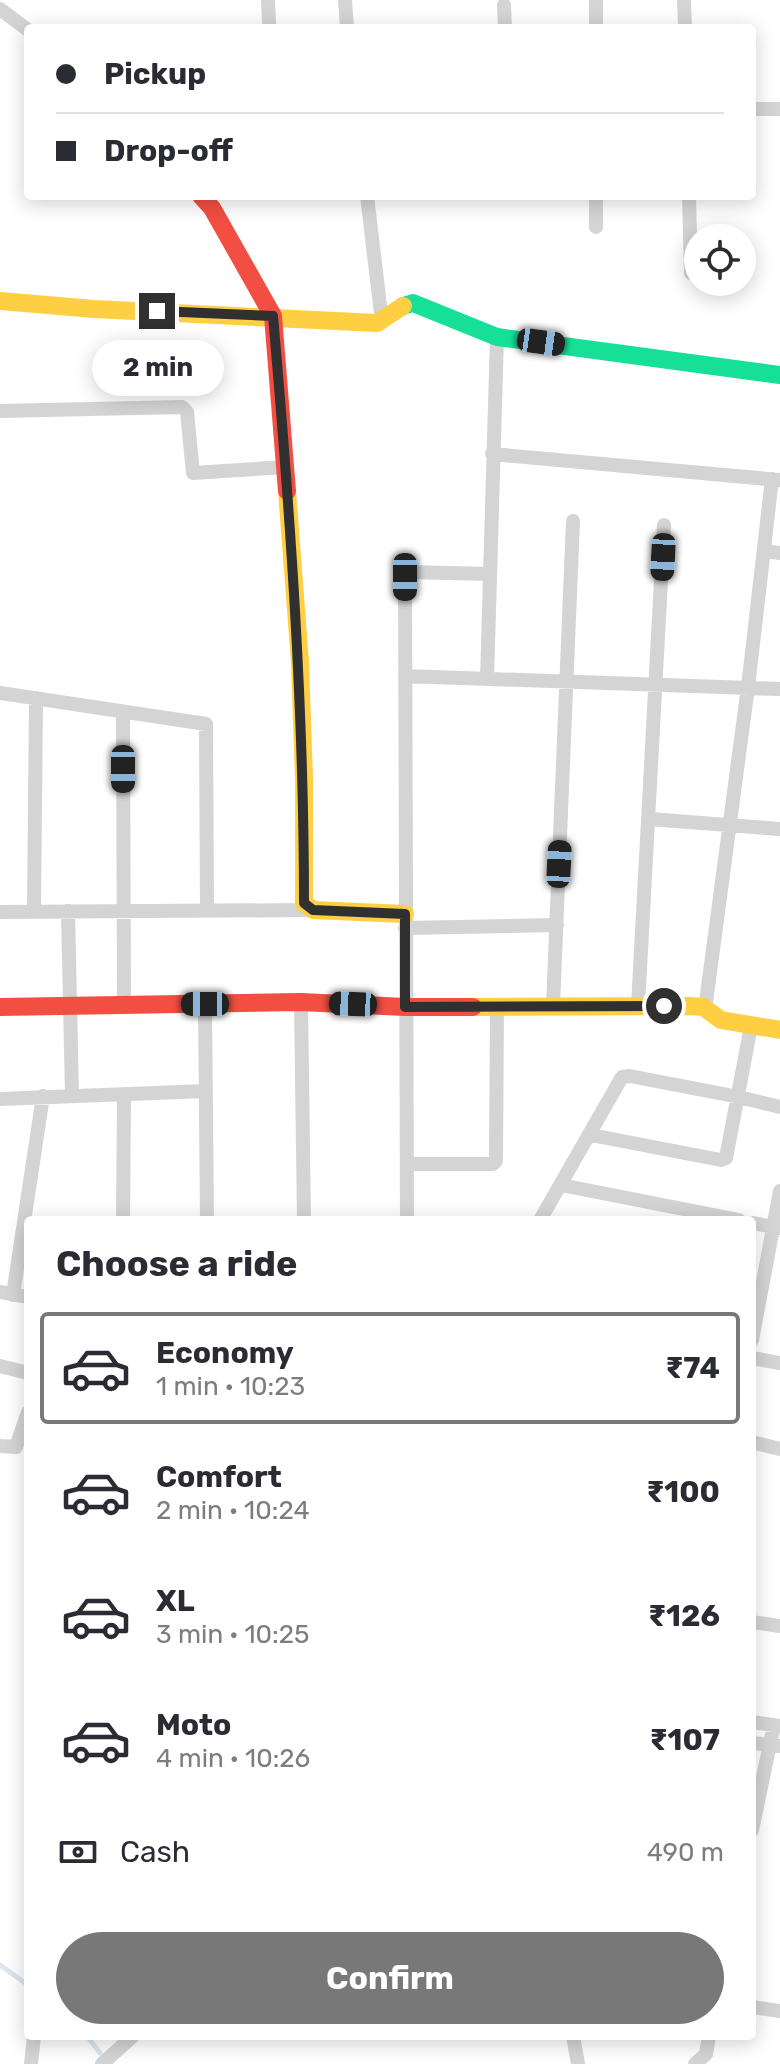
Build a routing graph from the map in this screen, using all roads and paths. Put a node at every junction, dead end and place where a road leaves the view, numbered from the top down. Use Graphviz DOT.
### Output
graph roads {
  1 [pos="268,0"];
  2 [pos="345,0"];
  3 [pos="596,0"];
  4 [pos="684,0"];
  5 [pos="504,5"];
  6 [pos="0,9"];
  7 [pos="269,23"];
  8 [pos="347,24"];
  9 [pos="505,24"];
  10 [pos="596,24"];
  11 [pos="685,24"];
  12 [pos="24,27"];
  13 [pos="756,109"];
  14 [pos="780,109"];
  15 [pos="205,200"];
  16 [pos="367,200"];
  17 [pos="596,200"];
  18 [pos="689,200"];
  19 [pos="690,224"];
  20 [pos="596,227"];
  21 [pos="0,301"];
  22 [pos="273,316"];
  23 [pos="382,322"];
  24 [pos="497,337"];
  25 [pos="780,375"];
  26 [pos="0,411"];
  27 [pos="492,454"];
  28 [pos="286,467"];
  29 [pos="776,480"];
  30 [pos="573,521"];
  31 [pos="664,525"];
  32 [pos="764,551"];
  33 [pos="780,553"];
  34 [pos="490,574"];
  35 [pos="405,676"];
  36 [pos="487,679"];
  37 [pos="567,682"];
  38 [pos="656,684"];
  39 [pos="748,687"];
  40 [pos="780,689"];
  41 [pos="0,693"];
  42 [pos="36,698"];
  43 [pos="123,713"];
  44 [pos="649,819"];
  45 [pos="730,826"];
  46 [pos="780,829"];
  47 [pos="124,910"];
  48 [pos="207,910"];
  49 [pos="313,910"];
  50 [pos="34,911"];
  51 [pos="68,911"];
  52 [pos="0,912"];
  53 [pos="405,921"];
  54 [pos="557,925"];
  55 [pos="301,1002"];
  56 [pos="205,1004"];
  57 [pos="71,1005"];
  58 [pos="124,1005"];
  59 [pos="497,1006"];
  60 [pos="553,1006"];
  61 [pos="638,1006"];
  62 [pos="0,1007"];
  63 [pos="405,1007"];
  64 [pos="707,1011"];
  65 [pos="751,1026"];
  66 [pos="780,1030"];
  67 [pos="206,1091"];
  68 [pos="124,1094"];
  69 [pos="72,1095"];
  70 [pos="43,1096"];
  71 [pos="739,1097"];
  72 [pos="0,1099"];
  73 [pos="780,1107"];
  74 [pos="591,1135"];
  75 [pos="407,1164"];
  76 [pos="561,1185"];
  77 [pos="780,1191"];
  78 [pos="123,1216"];
  79 [pos="207,1216"];
  80 [pos="304,1216"];
  81 [pos="407,1216"];
  82 [pos="542,1216"];
  83 [pos="706,1216"];
  84 [pos="756,1224"];
  85 [pos="777,1227"];
  86 [pos="762,1284"];
  87 [pos="780,1287"];
  88 [pos="6,1293"];
  89 [pos="756,1318"];
  90 [pos="756,1359"];
  91 [pos="780,1363"];
  92 [pos="0,1366"];
  93 [pos="24,1372"];
  94 [pos="24,1426"];
  95 [pos="756,1443"];
  96 [pos="0,1446"];
  97 [pos="780,1449"];
  98 [pos="756,1623"];
  99 [pos="780,1626"];
  100 [pos="756,1722"];
  101 [pos="777,1725"];
  102 [pos="775,1746"];
  103 [pos="756,1801"];
  104 [pos="756,2008"];
  105 [pos="780,2011"];
  106 [pos="34,2040"];
  107 [pos="129,2040"];
  108 [pos="574,2040"];
  109 [pos="708,2040"];
  110 [pos="31,2064"];
  111 [pos="102,2064"];
  112 [pos="578,2064"];
  113 [pos="695,2064"];
  1 -- 7 [label="street"];
  2 -- 8 [label="street"];
  3 -- 10 [label="street"];
  4 -- 11 [label="street"];
  5 -- 9 [label="street"];
  6 -- 12 [label="street"];
  13 -- 14 [label="street"];
  15 -- 22 [label="street"];
  16 -- 23 [label="street"];
  17 -- 20 [label="street"];
  18 -- 19 [label="street"];
  21 -- 22 [label="street"];
  22 -- 23 [label="street"];
  22 -- 28 [label="street"];
  23 -- 24 [label="street"];
  24 -- 25 [label="street"];
  24 -- 27 [label="street"];
  26 -- 28 [label="street"];
  27 -- 29 [label="street"];
  27 -- 34 [label="street"];
  28 -- 49 [label="street"];
  29 -- 32 [label="street"];
  30 -- 37 [label="street"];
  31 -- 38 [label="street"];
  32 -- 33 [label="street"];
  32 -- 39 [label="street"];
  34 -- 35 [label="street"];
  34 -- 36 [label="street"];
  35 -- 36 [label="street"];
  35 -- 53 [label="street"];
  36 -- 37 [label="street"];
  37 -- 38 [label="street"];
  37 -- 54 [label="street"];
  38 -- 39 [label="street"];
  38 -- 44 [label="street"];
  39 -- 40 [label="street"];
  39 -- 45 [label="street"];
  41 -- 42 [label="street"];
  42 -- 43 [label="street"];
  42 -- 50 [label="street"];
  43 -- 47 [label="street"];
  43 -- 48 [label="street"];
  44 -- 45 [label="street"];
  44 -- 61 [label="street"];
  45 -- 46 [label="street"];
  45 -- 64 [label="street"];
  47 -- 48 [label="street"];
  47 -- 51 [label="street"];
  47 -- 58 [label="street"];
  48 -- 49 [label="street"];
  49 -- 53 [label="street"];
  50 -- 51 [label="street"];
  50 -- 52 [label="street"];
  51 -- 57 [label="street"];
  53 -- 54 [label="street"];
  53 -- 63 [label="street"];
  54 -- 60 [label="street"];
  55 -- 56 [label="street"];
  55 -- 63 [label="street"];
  55 -- 80 [label="street"];
  56 -- 58 [label="street"];
  56 -- 67 [label="street"];
  57 -- 58 [label="street"];
  57 -- 62 [label="street"];
  57 -- 69 [label="street"];
  59 -- 60 [label="street"];
  59 -- 63 [label="street"];
  59 -- 75 [label="street"];
  60 -- 61 [label="street"];
  61 -- 64 [label="street"];
  63 -- 75 [label="street"];
  64 -- 65 [label="street"];
  65 -- 66 [label="street"];
  65 -- 71 [label="street"];
  67 -- 68 [label="street"];
  67 -- 79 [label="street"];
  68 -- 69 [label="street"];
  68 -- 78 [label="street"];
  69 -- 70 [label="street"];
  70 -- 72 [label="street"];
  70 -- 88 [label="street"];
  71 -- 73 [label="street"];
  71 -- 74 [label="street"];
  71 -- 74 [label="street"];
  74 -- 76 [label="street"];
  75 -- 81 [label="street"];
  76 -- 82 [label="street"];
  76 -- 83 [label="street"];
  77 -- 85 [label="street"];
  84 -- 85 [label="street"];
  85 -- 86 [label="street"];
  86 -- 87 [label="street"];
  86 -- 89 [label="street"];
  90 -- 91 [label="street"];
  92 -- 93 [label="street"];
  94 -- 96 [label="street"];
  95 -- 97 [label="street"];
  98 -- 99 [label="street"];
  100 -- 101 [label="street"];
  101 -- 102 [label="street"];
  102 -- 103 [label="street"];
  104 -- 105 [label="street"];
  106 -- 110 [label="street"];
  107 -- 111 [label="street"];
  108 -- 112 [label="street"];
  109 -- 113 [label="street"];
}
